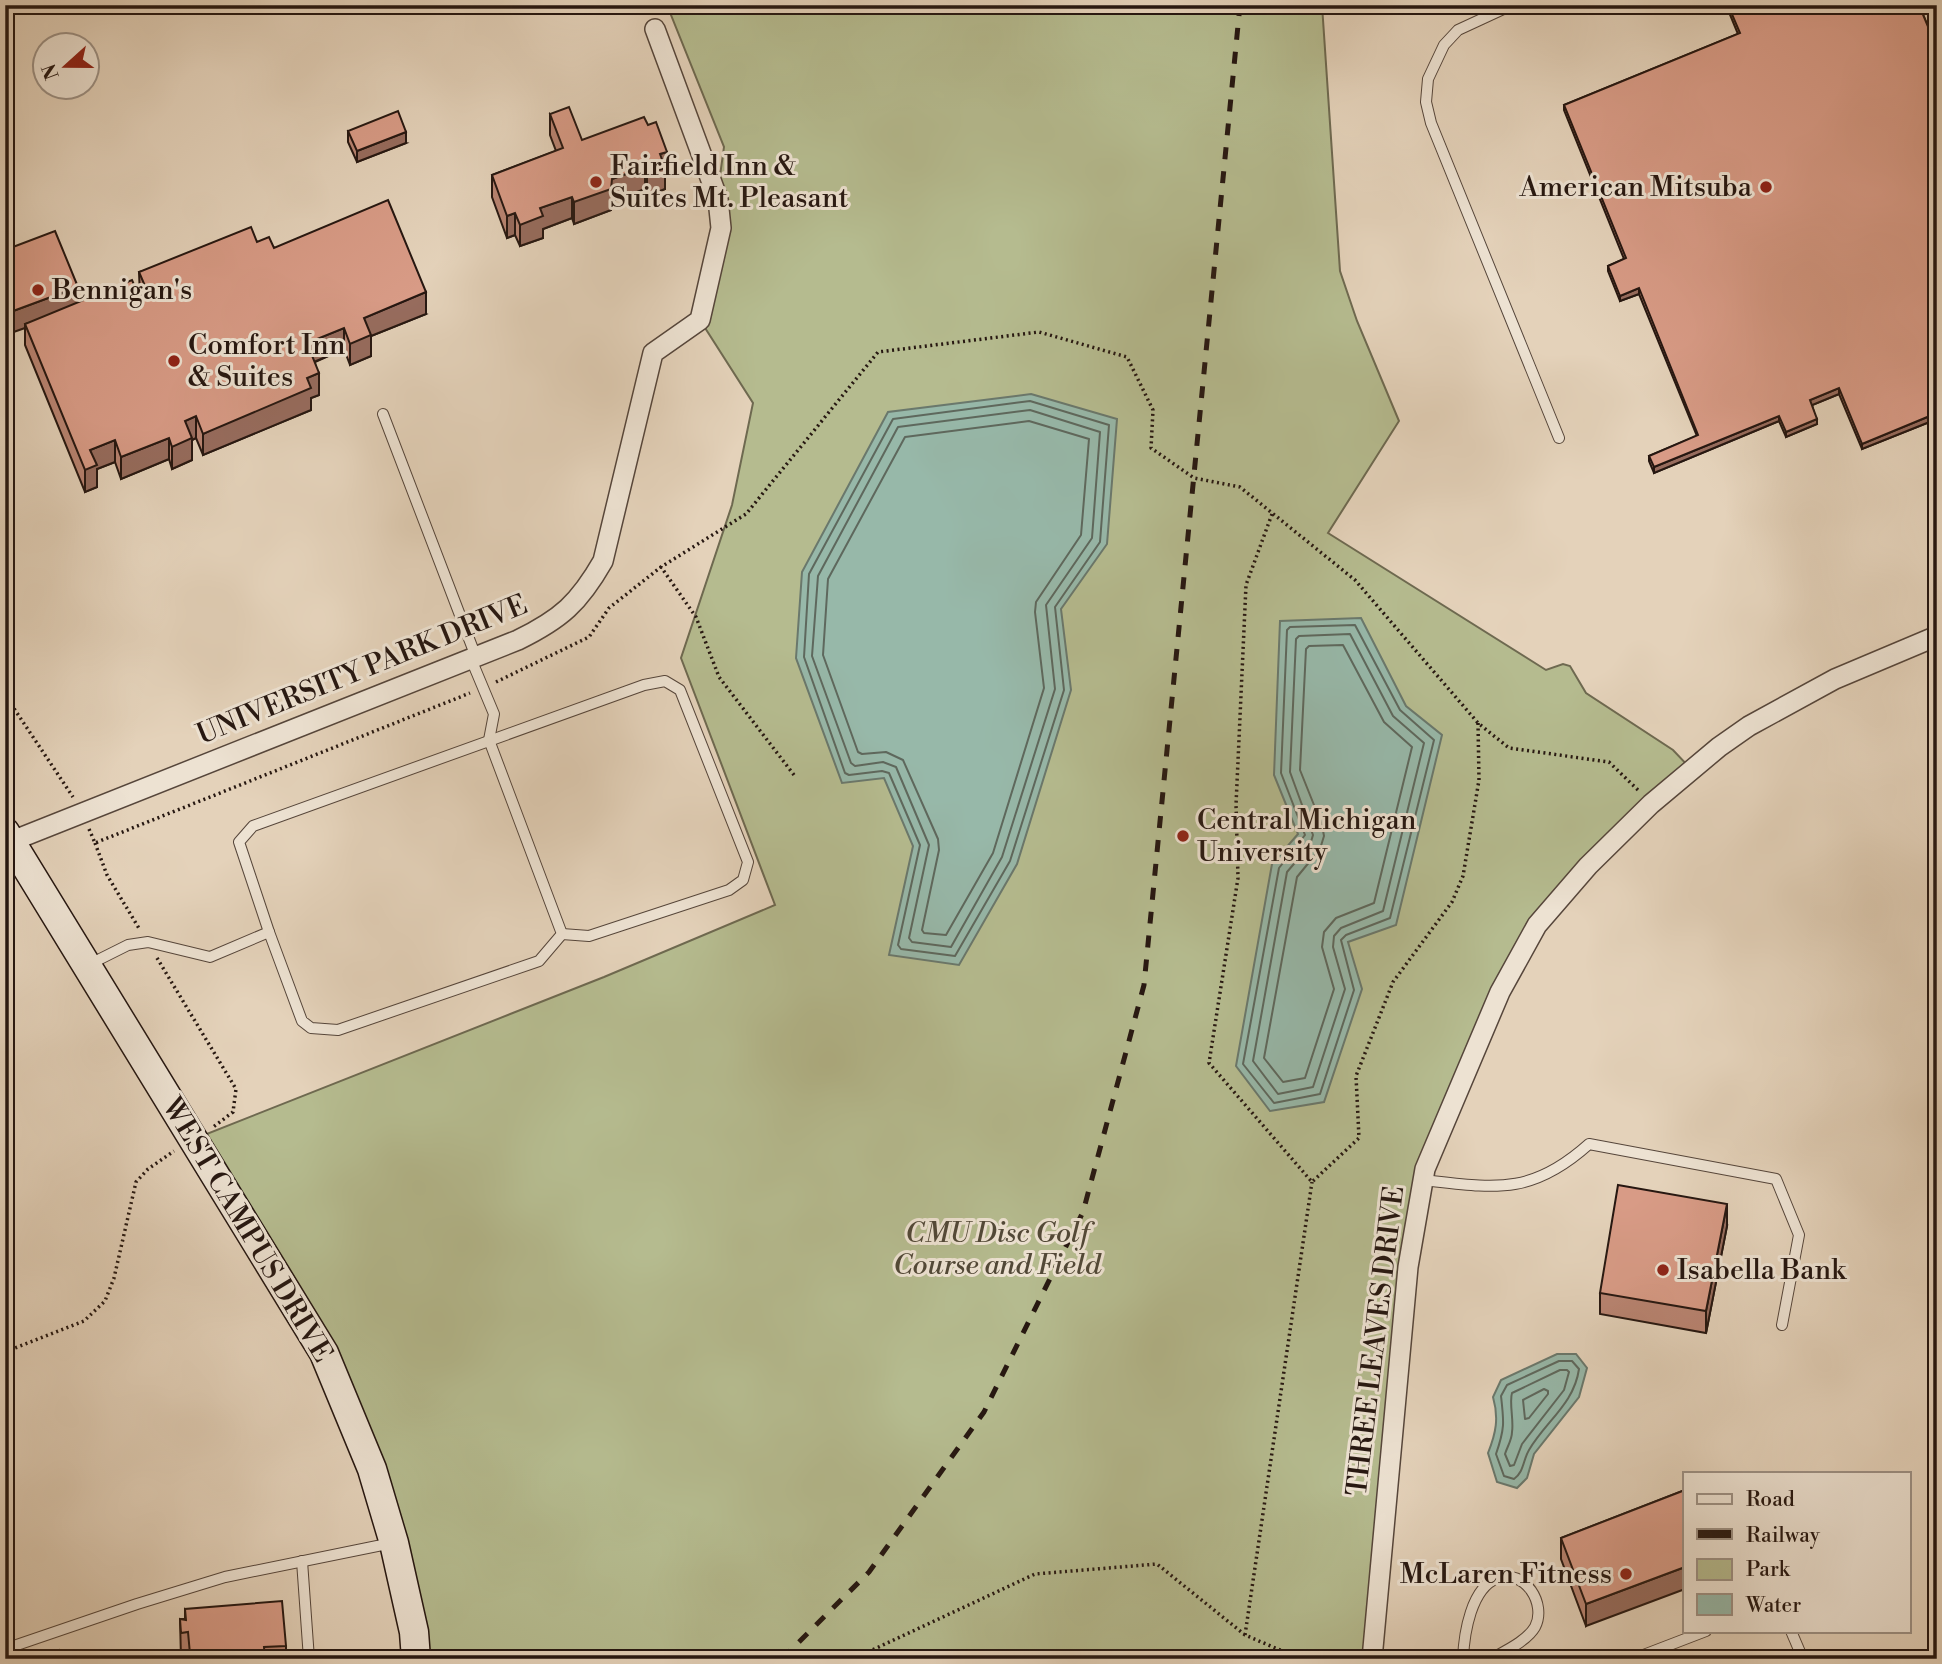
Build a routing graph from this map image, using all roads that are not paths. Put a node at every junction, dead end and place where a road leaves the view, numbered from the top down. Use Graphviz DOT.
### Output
graph roads {
  1 [pos="1512,5"];
  2 [pos="655,29"];
  3 [pos="383,414"];
  4 [pos="1559,438"];
  5 [pos="1937,636"];
  6 [pos="473,658"];
  7 [pos="489,740"];
  8 [pos="8,836"];
  9 [pos="268,932"];
  10 [pos="562,934"];
  11 [pos="87,965"];
  12 [pos="1423,1180"];
  13 [pos="1782,1325"];
  14 [pos="394,1543"];
  15 [pos="302,1561"];
  16 [pos="1703,1632"];
  17 [pos="1791,1632"];
  18 [pos="5,1648"];
  19 [pos="309,1659"];
  20 [pos="416,1659"];
  21 [pos="1372,1659"];
  22 [pos="1463,1659"];
  23 [pos="1491,1659"];
  24 [pos="1633,1659"];
  25 [pos="1803,1659"];
  1 -- 4 [label="lane"];
  2 -- 6 [label="street, UNIVERSITY PARK DRIVE"];
  3 -- 6 [label="lane"];
  5 -- 12 [label="street, THREE LEAVES DRIVE"];
  6 -- 7 [label="lane"];
  6 -- 8 [label="street, UNIVERSITY PARK DRIVE"];
  7 -- 9 [label="lane"];
  7 -- 10 [label="lane"];
  7 -- 10 [label="lane"];
  8 -- 11 [label="street, WEST CAMPUS DRIVE"];
  9 -- 10 [label="lane"];
  9 -- 11 [label="lane"];
  11 -- 14 [label="street, WEST CAMPUS DRIVE"];
  12 -- 13 [label="lane"];
  12 -- 21 [label="street, THREE LEAVES DRIVE"];
  14 -- 15 [label="lane"];
  14 -- 20 [label="street, WEST CAMPUS DRIVE"];
  15 -- 18 [label="lane"];
  15 -- 19 [label="lane"];
  16 -- 24 [label="lane"];
  17 -- 25 [label="lane"];
  22 -- 23 [label="lane"];
}
